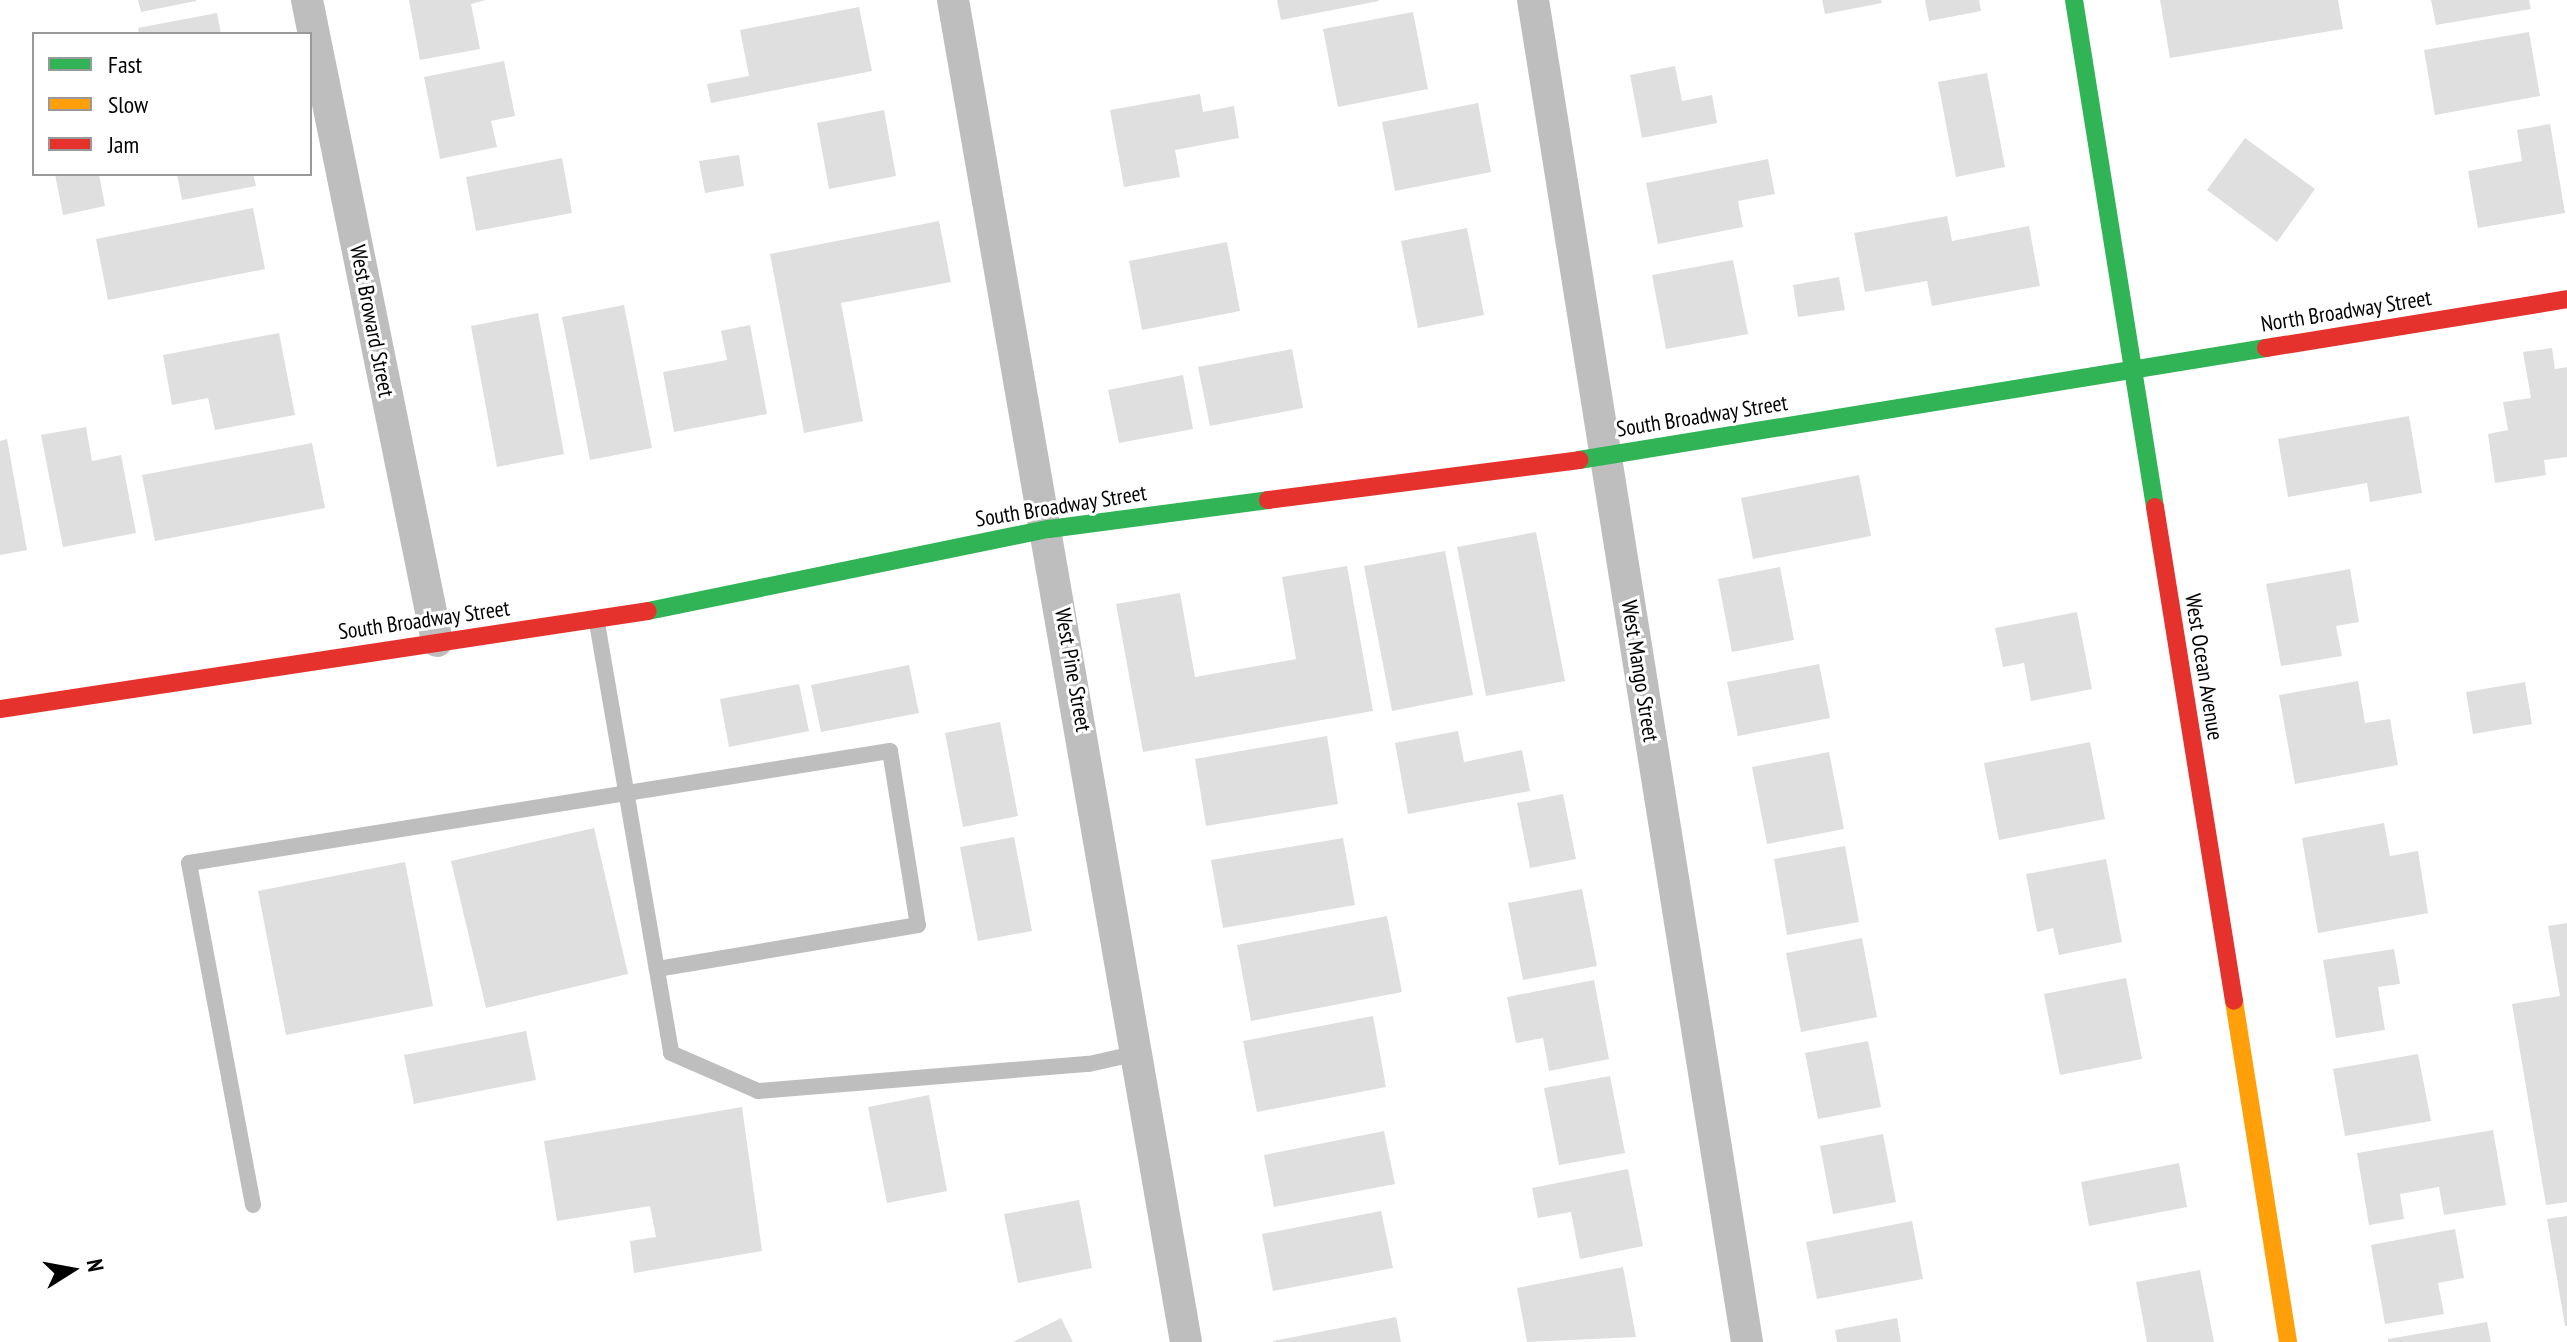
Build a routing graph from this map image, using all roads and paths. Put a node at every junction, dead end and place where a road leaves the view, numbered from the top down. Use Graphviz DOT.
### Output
graph roads {
  1 [pos="307,0"];
  2 [pos="953,0"];
  3 [pos="1533,0"];
  4 [pos="2074,0"];
  5 [pos="2567,299"];
  6 [pos="2133,370"];
  7 [pos="1606,456"];
  8 [pos="1049,529"];
  9 [pos="597,622"];
  10 [pos="437,641"];
  11 [pos="0,709"];
  12 [pos="627,795"];
  13 [pos="657,969"];
  14 [pos="1138,1053"];
  15 [pos="253,1205"];
  16 [pos="1186,1342"];
  17 [pos="1747,1342"];
  18 [pos="2288,1342"];
  1 -- 10 [label="street, West Broward Street"];
  2 -- 8 [label="street, West Pine Street"];
  3 -- 7 [label="street, West Mango Street"];
  4 -- 6 [label="street, West Ocean Avenue"];
  5 -- 6 [label="street, North Broadway Street"];
  6 -- 7 [label="street, South Broadway Street"];
  6 -- 18 [label="street, West Ocean Avenue"];
  7 -- 8 [label="street, South Broadway Street"];
  7 -- 17 [label="street, West Mango Street"];
  8 -- 9 [label="street, South Broadway Street"];
  8 -- 14 [label="street, West Pine Street"];
  9 -- 10 [label="street, South Broadway Street"];
  9 -- 12 [label="lane"];
  10 -- 11 [label="street, South Broadway Street"];
  12 -- 13 [label="lane"];
  12 -- 13 [label="lane"];
  12 -- 15 [label="lane"];
  13 -- 14 [label="lane"];
  14 -- 16 [label="street, West Pine Street"];
}
